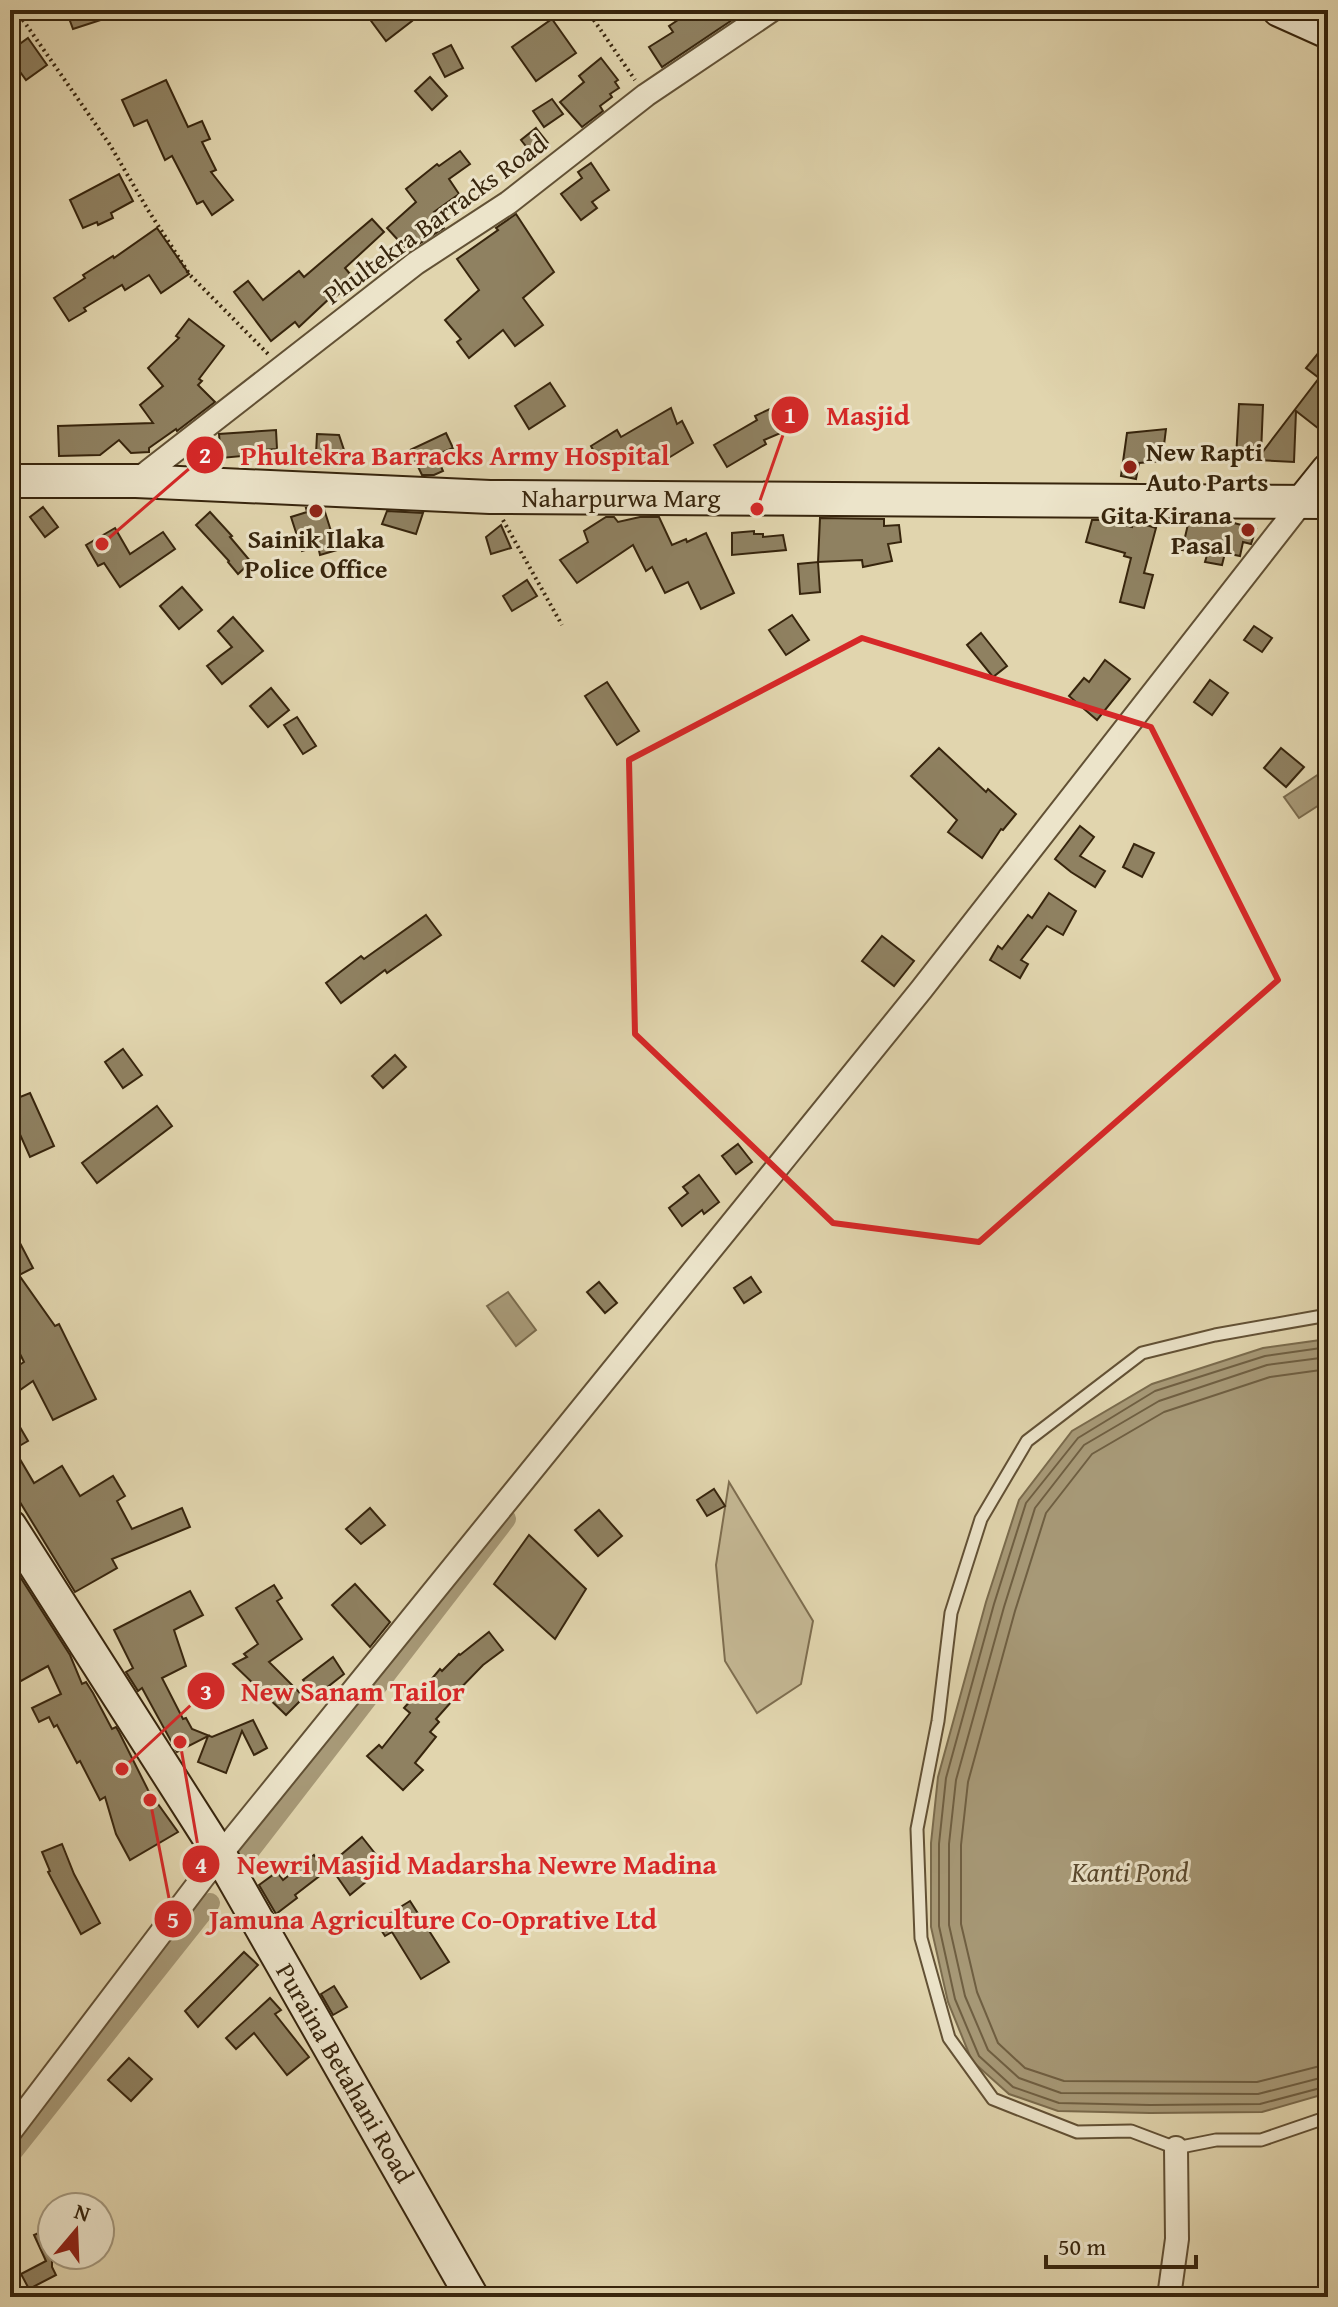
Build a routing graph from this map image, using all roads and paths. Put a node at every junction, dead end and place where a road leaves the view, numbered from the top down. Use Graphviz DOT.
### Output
graph roads {
  1 [pos="16,10"];
  2 [pos="587,10"];
  3 [pos="772,10"];
  4 [pos="1279,10"];
  5 [pos="1328,32"];
  6 [pos="646,95"];
  7 [pos="282,368"];
  8 [pos="1328,470"];
  9 [pos="10,481"];
  10 [pos="136,481"];
  11 [pos="490,497"];
  12 [pos="1316,501"];
  13 [pos="562,625"];
  14 [pos="1328,1315"];
  15 [pos="10,1526"];
  16 [pos="220,1855"];
  17 [pos="1328,2117"];
  18 [pos="10,2132"];
  19 [pos="1176,2148"];
  20 [pos="472,2297"];
  21 [pos="1169,2297"];
  1 -- 7 [label="path"];
  2 -- 6 [label="path"];
  3 -- 6 [label="street, Phultekra Barracks Road"];
  4 -- 5 [label="main road"];
  6 -- 7 [label="street, Phultekra Barracks Road"];
  7 -- 10 [label="street, Phultekra Barracks Road"];
  8 -- 12 [label="main road"];
  9 -- 10 [label="main road, Naharpurwa Marg"];
  10 -- 11 [label="main road, Naharpurwa Marg"];
  11 -- 12 [label="main road, Naharpurwa Marg"];
  11 -- 13 [label="path"];
  12 -- 16 [label="street"];
  14 -- 19 [label="lane"];
  15 -- 16 [label="main road, Puraina Betahani Road"];
  16 -- 18 [label="street"];
  16 -- 20 [label="main road, Puraina Betahani Road"];
  17 -- 19 [label="lane"];
  19 -- 21 [label="street"];
}
